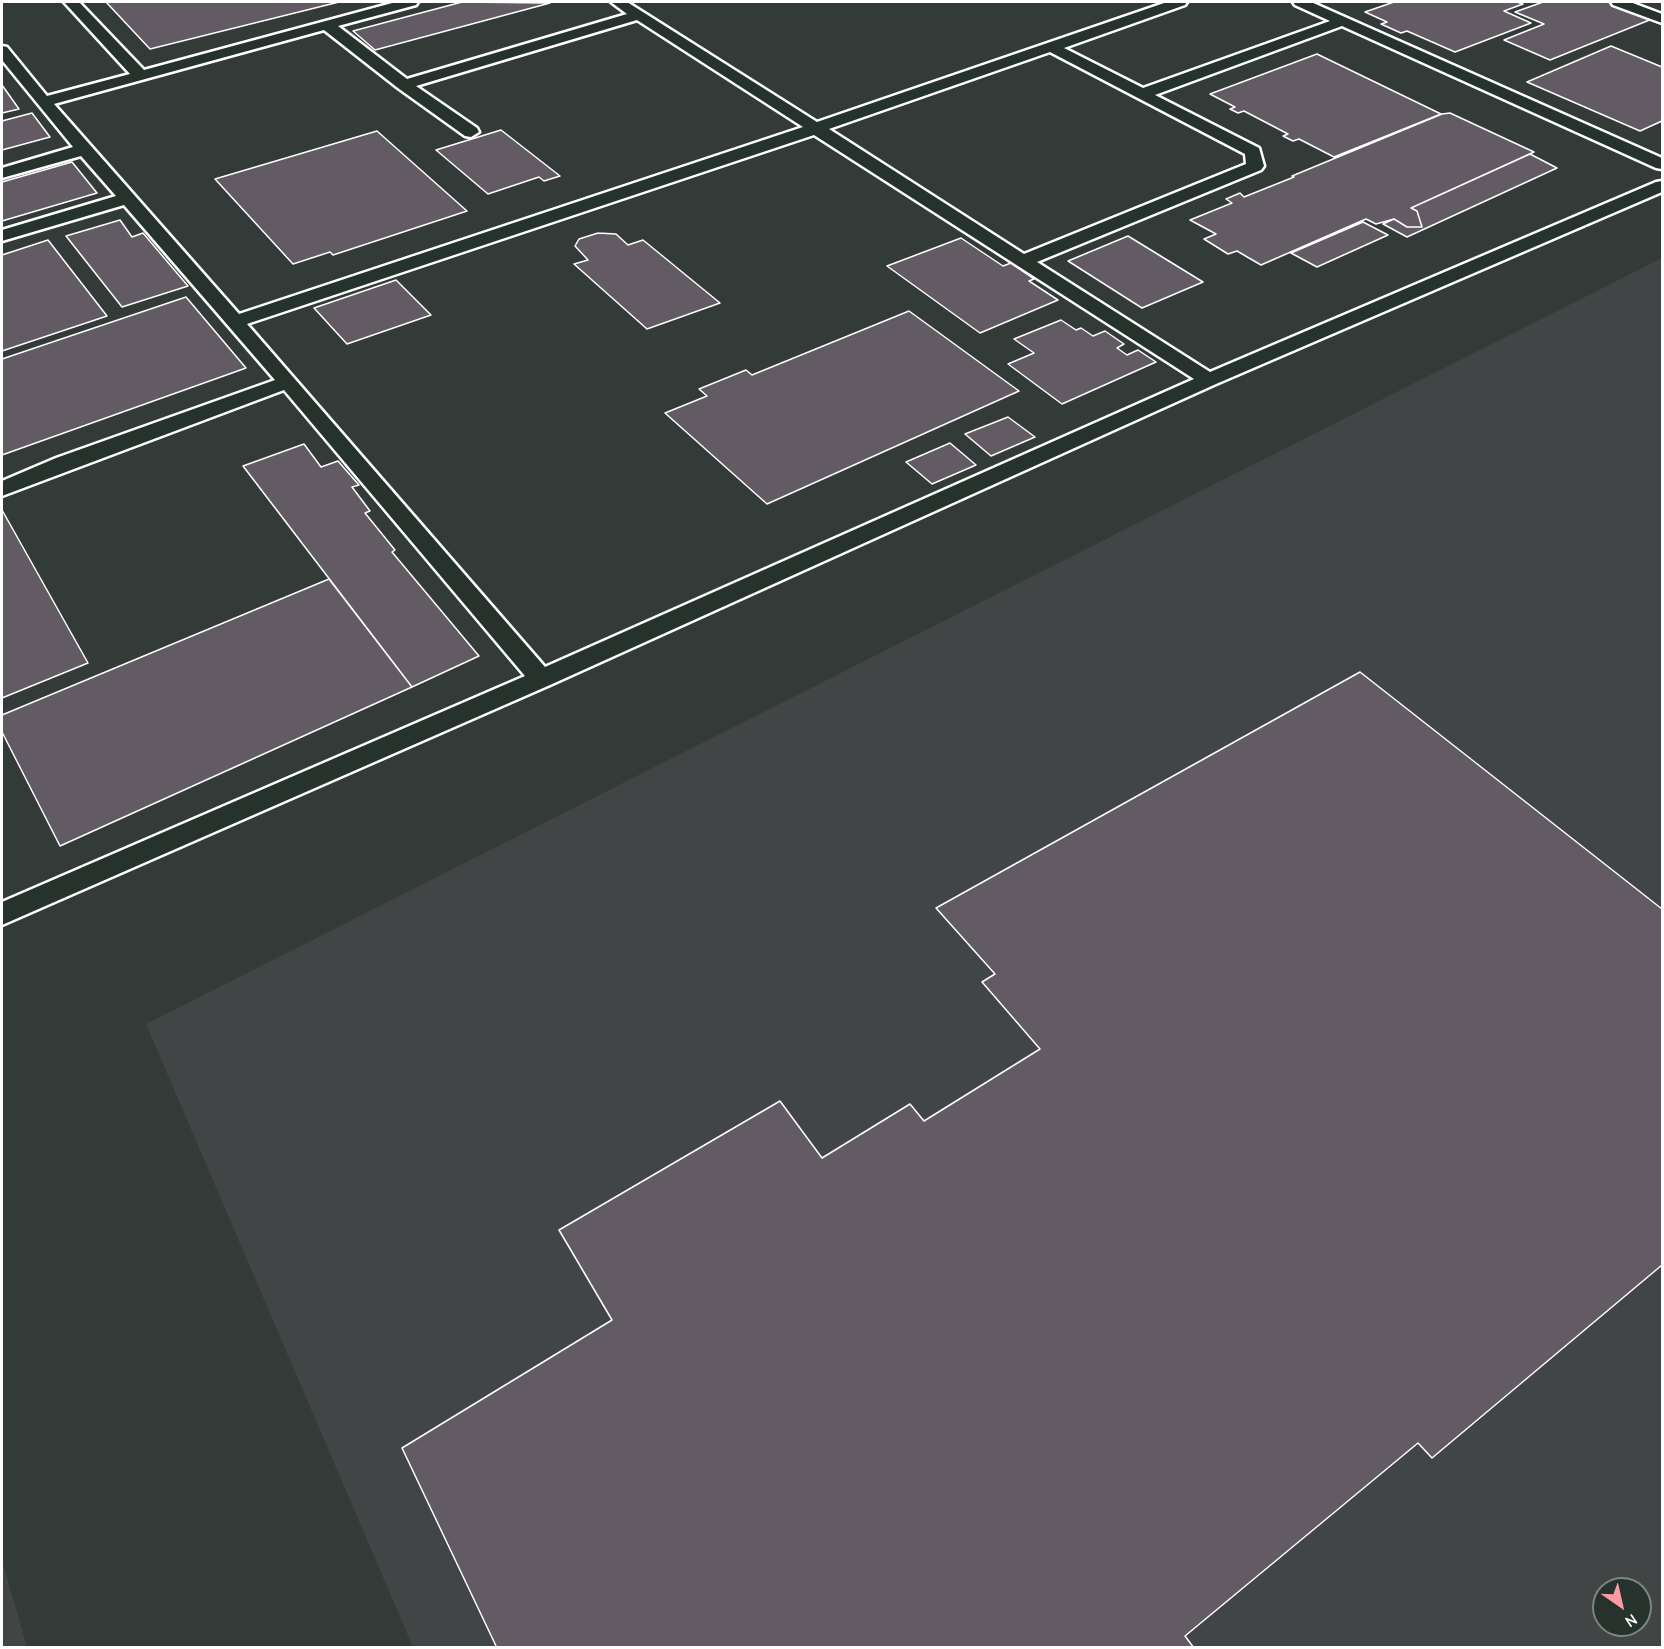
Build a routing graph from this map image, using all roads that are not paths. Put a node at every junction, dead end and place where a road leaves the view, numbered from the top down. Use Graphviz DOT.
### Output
graph roads {
  1 [pos="70,2"];
  2 [pos="411,2"];
  3 [pos="618,2"];
  4 [pos="1180,2"];
  5 [pos="1300,2"];
  6 [pos="1618,2"];
  7 [pos="384,5"];
  8 [pos="639,15"];
  9 [pos="1662,19"];
  10 [pos="1343,21"];
  11 [pos="326,24"];
  12 [pos="1049,46"];
  13 [pos="2,50"];
  14 [pos="140,75"];
  15 [pos="404,85"];
  16 [pos="1142,94"];
  17 [pos="43,102"];
  18 [pos="817,128"];
  19 [pos="471,132"];
  20 [pos="85,148"];
  21 [pos="1662,164"];
  22 [pos="2,173"];
  23 [pos="1662,186"];
  24 [pos="129,198"];
  25 [pos="2,236"];
  26 [pos="1025,260"];
  27 [pos="236,321"];
  28 [pos="1209,380"];
  29 [pos="288,382"];
  30 [pos="2,489"];
  31 [pos="541,679"];
  32 [pos="2,914"];
  1 -- 14 [label="lane"];
  2 -- 7 [label="lane"];
  3 -- 8 [label="lane"];
  4 -- 12 [label="lane"];
  5 -- 10 [label="lane"];
  6 -- 9 [label="lane"];
  7 -- 11 [label="lane"];
  8 -- 15 [label="lane"];
  8 -- 18 [label="lane"];
  10 -- 16 [label="lane"];
  10 -- 21 [label="lane"];
  11 -- 14 [label="lane"];
  11 -- 15 [label="lane"];
  12 -- 16 [label="lane"];
  12 -- 18 [label="lane"];
  13 -- 17 [label="lane"];
  14 -- 17 [label="lane"];
  15 -- 19 [label="lane"];
  16 -- 26 [label="lane"];
  17 -- 20 [label="lane"];
  18 -- 26 [label="lane"];
  18 -- 27 [label="lane"];
  20 -- 22 [label="lane"];
  20 -- 24 [label="lane"];
  23 -- 28 [label="lane"];
  24 -- 25 [label="lane"];
  24 -- 27 [label="lane"];
  26 -- 28 [label="lane"];
  27 -- 29 [label="lane"];
  28 -- 31 [label="lane"];
  29 -- 30 [label="lane"];
  29 -- 31 [label="lane"];
  31 -- 32 [label="lane"];
}
